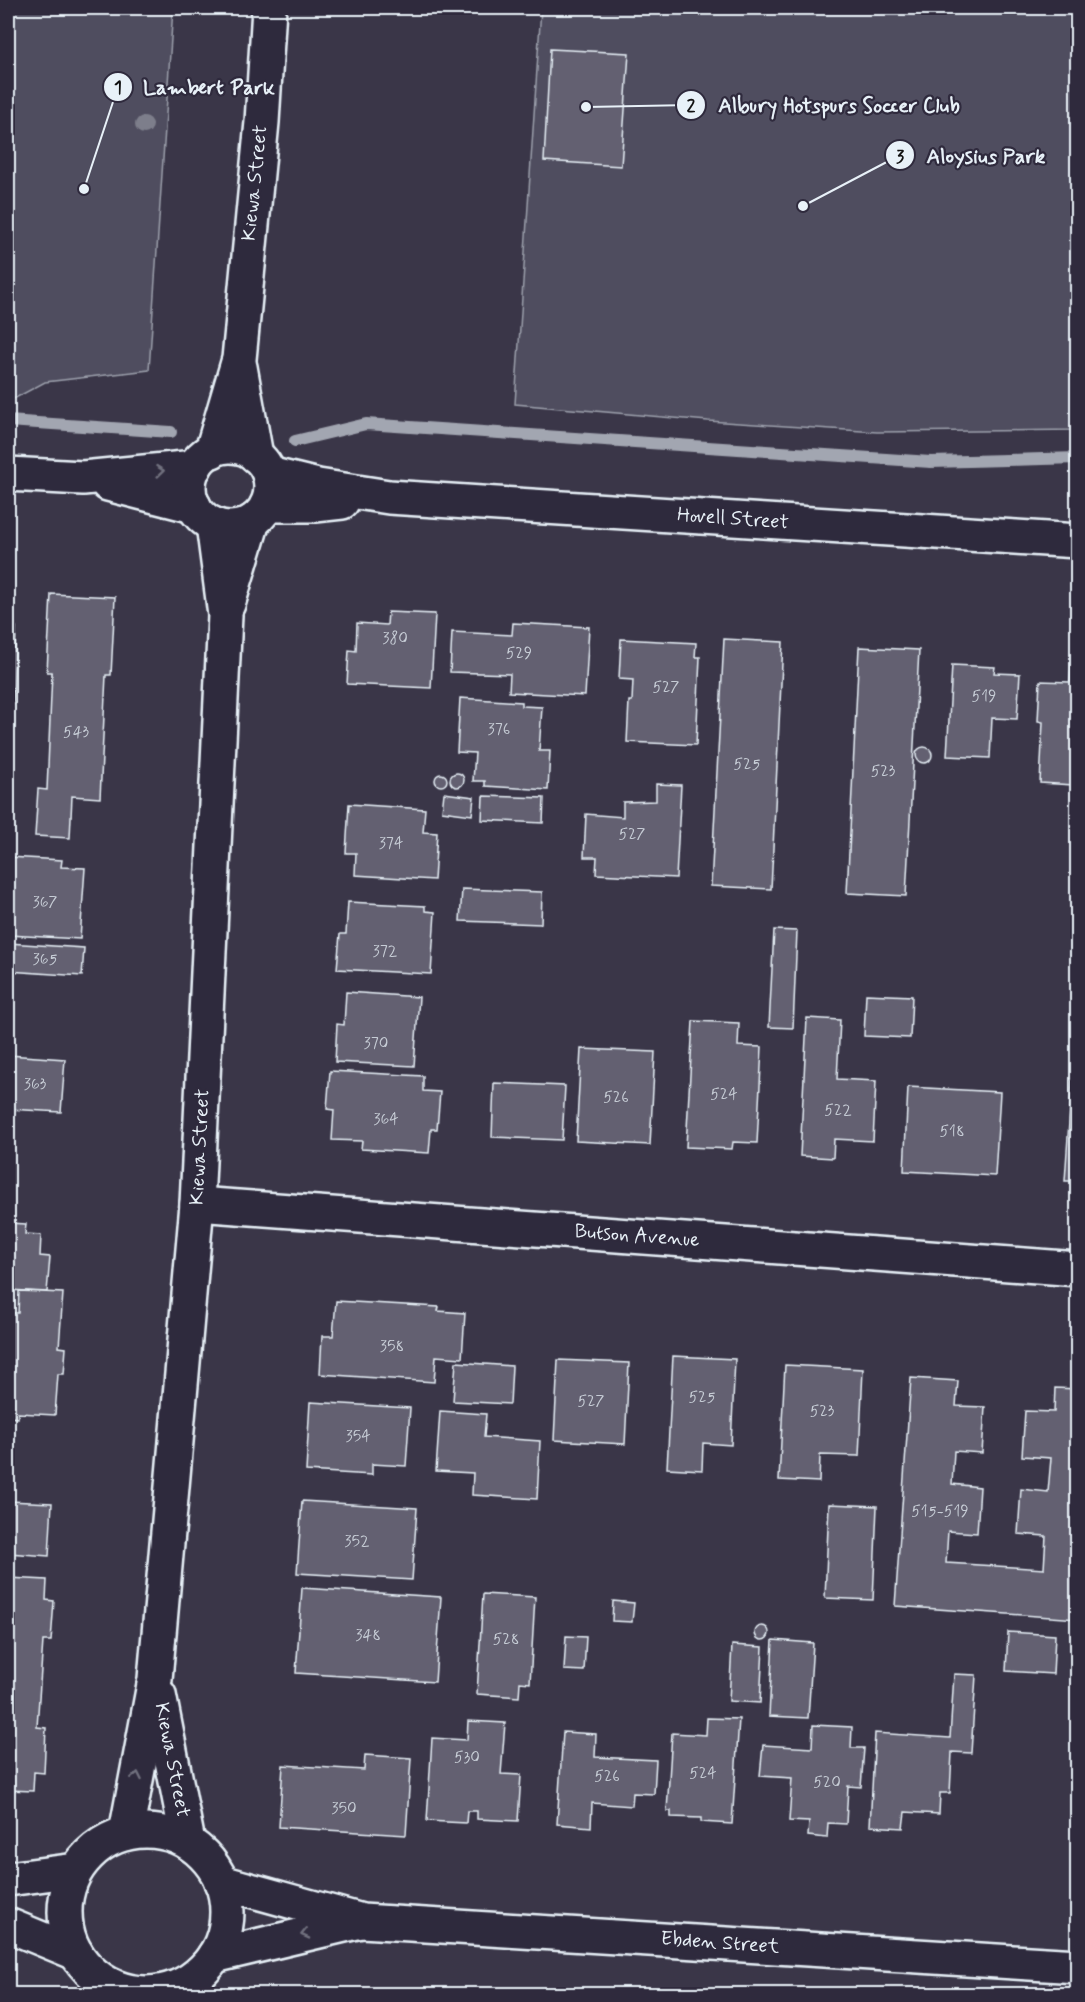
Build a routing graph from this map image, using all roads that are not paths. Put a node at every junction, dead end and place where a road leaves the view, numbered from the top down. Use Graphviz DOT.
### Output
graph roads {
  1 [pos="269,8"];
  2 [pos="239,359"];
  3 [pos="203,459"];
  4 [pos="8,474"];
  5 [pos="83,478"];
  6 [pos="261,489"];
  7 [pos="204,515"];
  8 [pos="1077,541"];
  9 [pos="225,615"];
  10 [pos="197,1204"];
  11 [pos="1077,1269"];
  12 [pos="155,1678"];
  13 [pos="126,1833"];
  14 [pos="188,1842"];
  15 [pos="76,1870"];
  16 [pos="8,1879"];
  17 [pos="221,1882"];
  18 [pos="362,1921"];
  19 [pos="8,1925"];
  20 [pos="76,1953"];
  21 [pos="214,1956"];
  22 [pos="1077,1966"];
  23 [pos="108,1989"];
  24 [pos="177,1990"];
  1 -- 2 [label="street, Kiewa Street"];
  2 -- 3 [label="street, Kiewa Street"];
  2 -- 6 [label="street, Kiewa Street"];
  5 -- 3 [label="street, one-way"];
  3 -- 6 [label="street"];
  3 -- 7 [label="street"];
  4 -- 5 [label="street"];
  5 -- 7 [label="street"];
  6 -- 7 [label="street"];
  6 -- 8 [label="street, Hovell Street"];
  6 -- 9 [label="street, Kiewa Street"];
  7 -- 9 [label="street, Kiewa Street"];
  9 -- 10 [label="street, Kiewa Street"];
  10 -- 11 [label="street, Butson Avenue"];
  10 -- 12 [label="street, Kiewa Street"];
  13 -- 12 [label="street, Kiewa Street, one-way"];
  12 -- 14 [label="street, Kiewa Street"];
  13 -- 14 [label="street"];
  13 -- 15 [label="street"];
  14 -- 17 [label="street"];
  15 -- 16 [label="street"];
  15 -- 20 [label="street"];
  17 -- 18 [label="street, Ebden Street"];
  17 -- 21 [label="street"];
  18 -- 21 [label="street, Ebden Street, one-way"];
  18 -- 22 [label="street, Ebden Street"];
  19 -- 20 [label="street"];
  20 -- 23 [label="street"];
  21 -- 24 [label="street"];
  23 -- 24 [label="street"];
}
